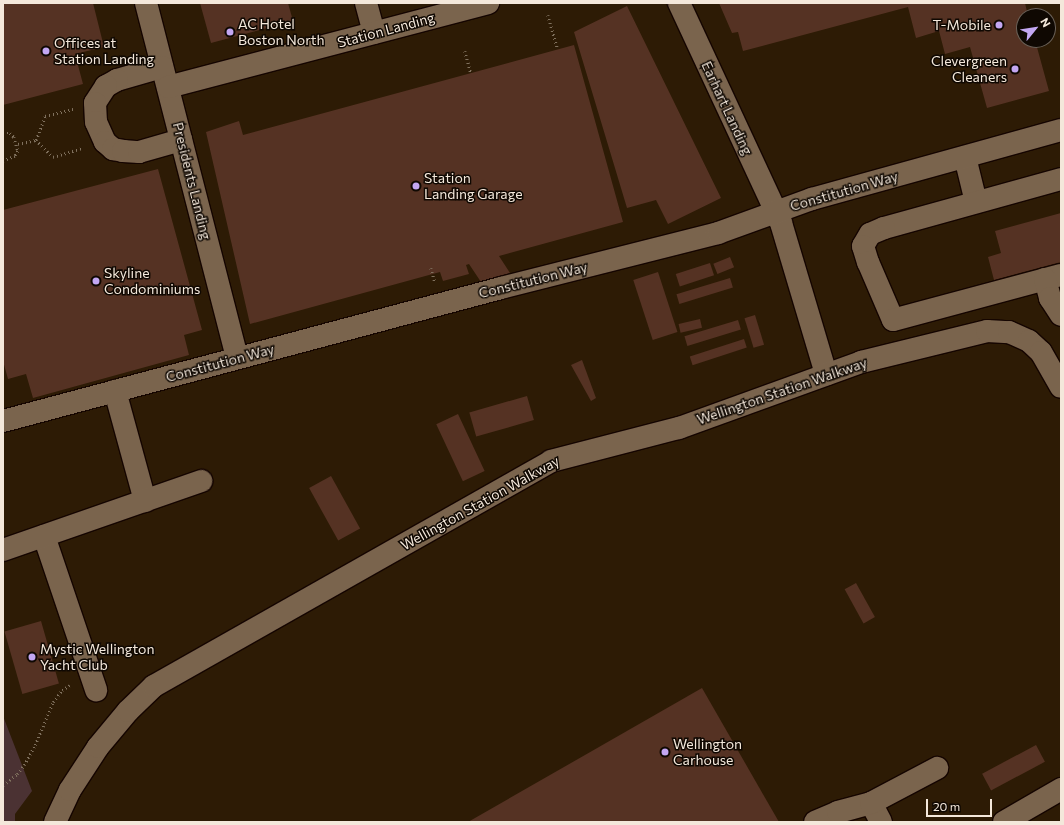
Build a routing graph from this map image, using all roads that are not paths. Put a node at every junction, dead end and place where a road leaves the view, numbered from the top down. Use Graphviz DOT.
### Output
graph roads {
  1 [pos="146,3"];
  2 [pos="366,3"];
  3 [pos="488,3"];
  4 [pos="679,3"];
  5 [pos="374,33"];
  6 [pos="162,67"];
  7 [pos="168,88"];
  8 [pos="1061,130"];
  9 [pos="181,140"];
  10 [pos="965,157"];
  11 [pos="1061,179"];
  12 [pos="976,202"];
  13 [pos="776,212"];
  14 [pos="1053,277"];
  15 [pos="1061,315"];
  16 [pos="237,358"];
  17 [pos="826,374"];
  18 [pos="1061,387"];
  19 [pos="115,391"];
  20 [pos="3,421"];
  21 [pos="201,481"];
  22 [pos="145,501"];
  23 [pos="44,536"];
  24 [pos="3,550"];
  25 [pos="94,683"];
  26 [pos="937,768"];
  27 [pos="1061,789"];
  28 [pos="871,803"];
  29 [pos="55,822"];
  30 [pos="815,822"];
  31 [pos="882,822"];
  32 [pos="1004,822"];
  1 -- 6 [label="street, Presidents Landing"];
  2 -- 5 [label="street"];
  3 -- 5 [label="street, Station Landing"];
  4 -- 13 [label="street, Earhart Landing"];
  5 -- 7 [label="street, Station Landing"];
  6 -- 7 [label="street, Presidents Landing"];
  6 -- 9 [label="street"];
  7 -- 9 [label="street, Presidents Landing"];
  8 -- 10 [label="street, Constitution Way"];
  9 -- 16 [label="street, Presidents Landing"];
  10 -- 12 [label="street"];
  10 -- 13 [label="street, Constitution Way"];
  11 -- 12 [label="street"];
  12 -- 14 [label="street"];
  13 -- 16 [label="street, Constitution Way"];
  13 -- 17 [label="street, Earhart Landing"];
  14 -- 15 [label="street"];
  16 -- 19 [label="street, Constitution Way"];
  17 -- 18 [label="street, Wellington Station Walkway"];
  17 -- 29 [label="street, Wellington Station Walkway"];
  19 -- 20 [label="street, Constitution Way"];
  19 -- 22 [label="street"];
  21 -- 22 [label="street"];
  22 -- 23 [label="street"];
  23 -- 24 [label="street"];
  23 -- 25 [label="street"];
  26 -- 28 [label="street"];
  27 -- 32 [label="street"];
  28 -- 30 [label="street"];
  28 -- 31 [label="street"];
}
